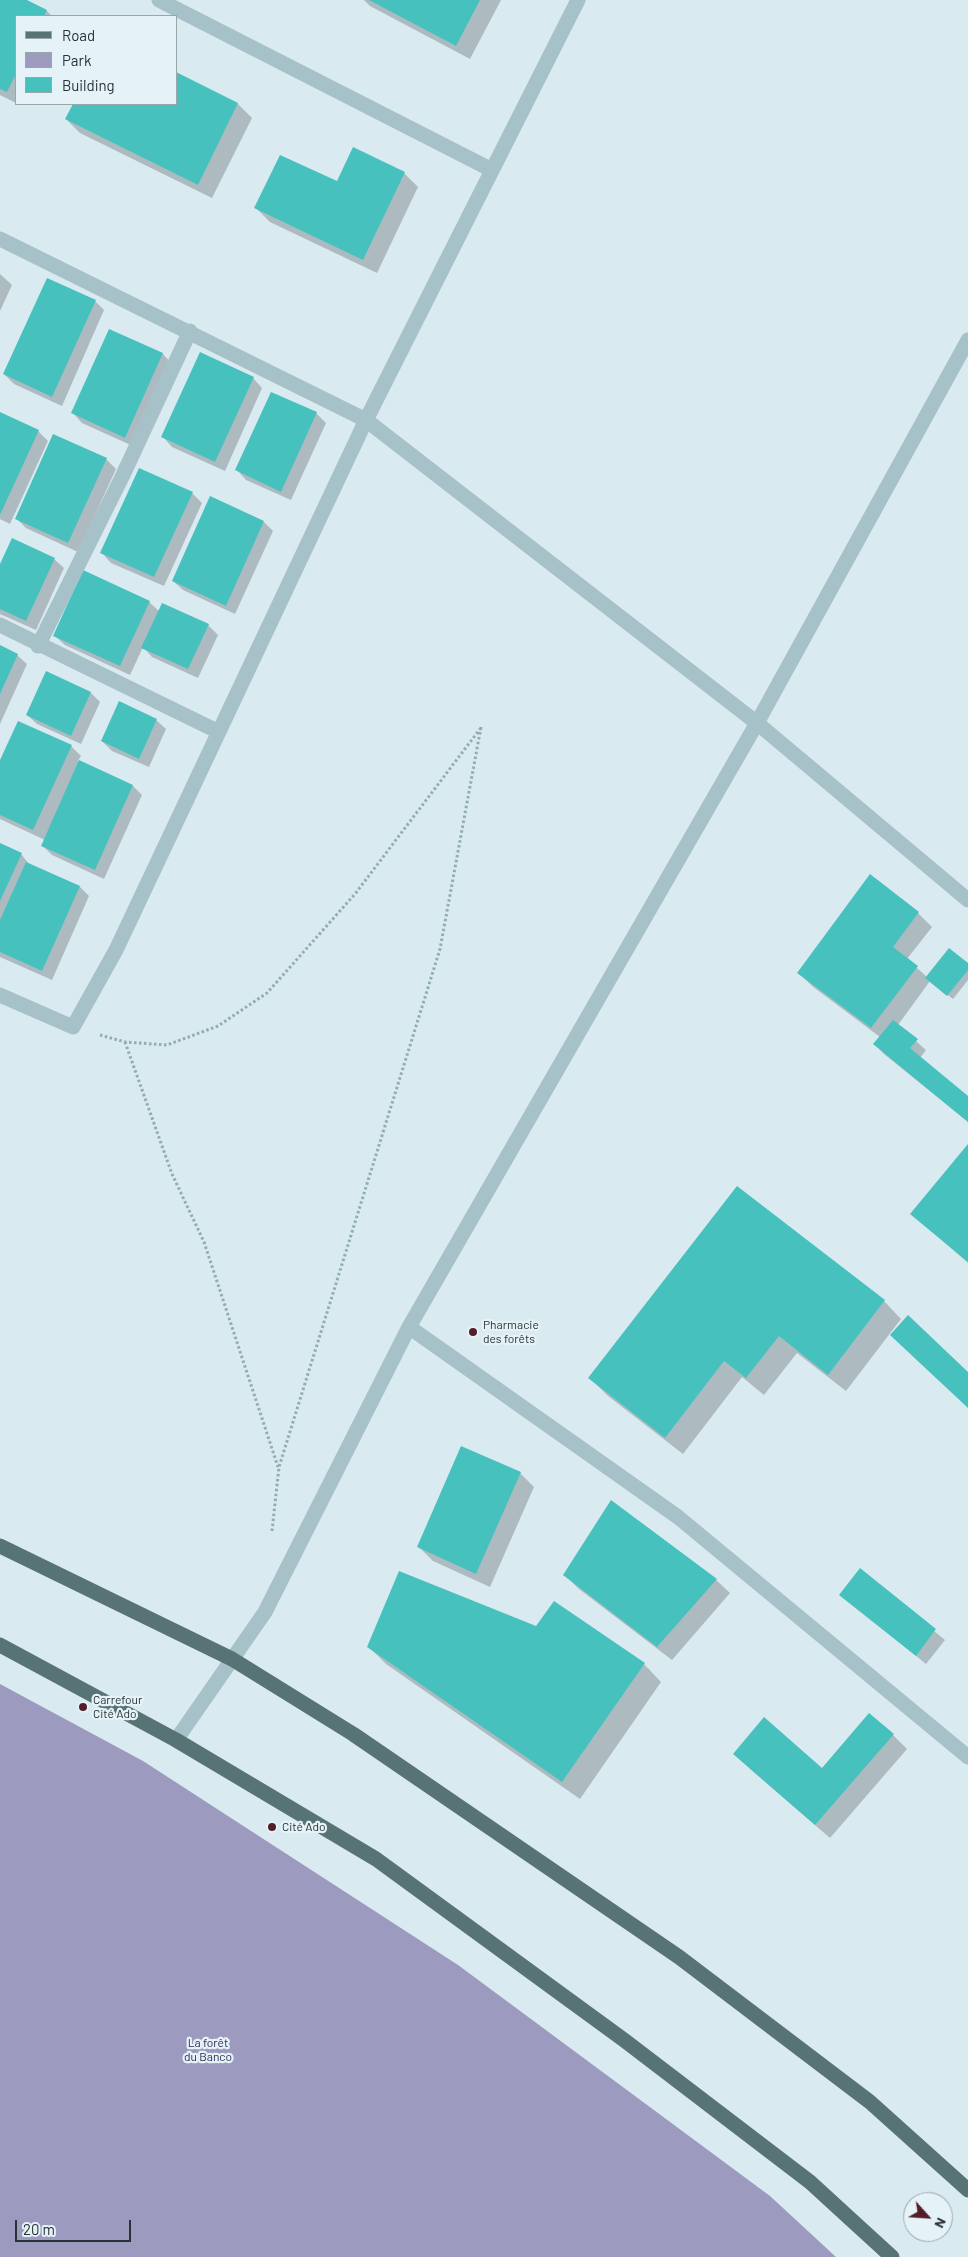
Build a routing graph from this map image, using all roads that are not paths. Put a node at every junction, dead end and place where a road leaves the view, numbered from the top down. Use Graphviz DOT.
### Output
graph roads {
  1 [pos="159,0"];
  2 [pos="578,0"];
  3 [pos="492,170"];
  4 [pos="0,239"];
  5 [pos="190,331"];
  6 [pos="968,342"];
  7 [pos="366,420"];
  8 [pos="0,626"];
  9 [pos="38,646"];
  10 [pos="757,724"];
  11 [pos="219,732"];
  12 [pos="968,900"];
  13 [pos="0,996"];
  14 [pos="409,1327"];
  15 [pos="0,1546"];
  16 [pos="0,1645"];
  17 [pos="232,1658"];
  18 [pos="176,1740"];
  19 [pos="968,1757"];
  20 [pos="968,2190"];
  21 [pos="892,2257"];
  1 -- 3 [label="street"];
  2 -- 3 [label="street"];
  3 -- 7 [label="street"];
  4 -- 5 [label="street"];
  5 -- 7 [label="street"];
  5 -- 9 [label="street"];
  6 -- 10 [label="street"];
  7 -- 10 [label="street"];
  7 -- 11 [label="street"];
  8 -- 9 [label="street"];
  9 -- 11 [label="street"];
  10 -- 12 [label="street"];
  10 -- 14 [label="street"];
  11 -- 13 [label="street"];
  14 -- 17 [label="street"];
  14 -- 19 [label="street"];
  15 -- 17 [label="main road"];
  16 -- 18 [label="main road"];
  17 -- 18 [label="street"];
  17 -- 20 [label="main road"];
  18 -- 21 [label="main road"];
}
